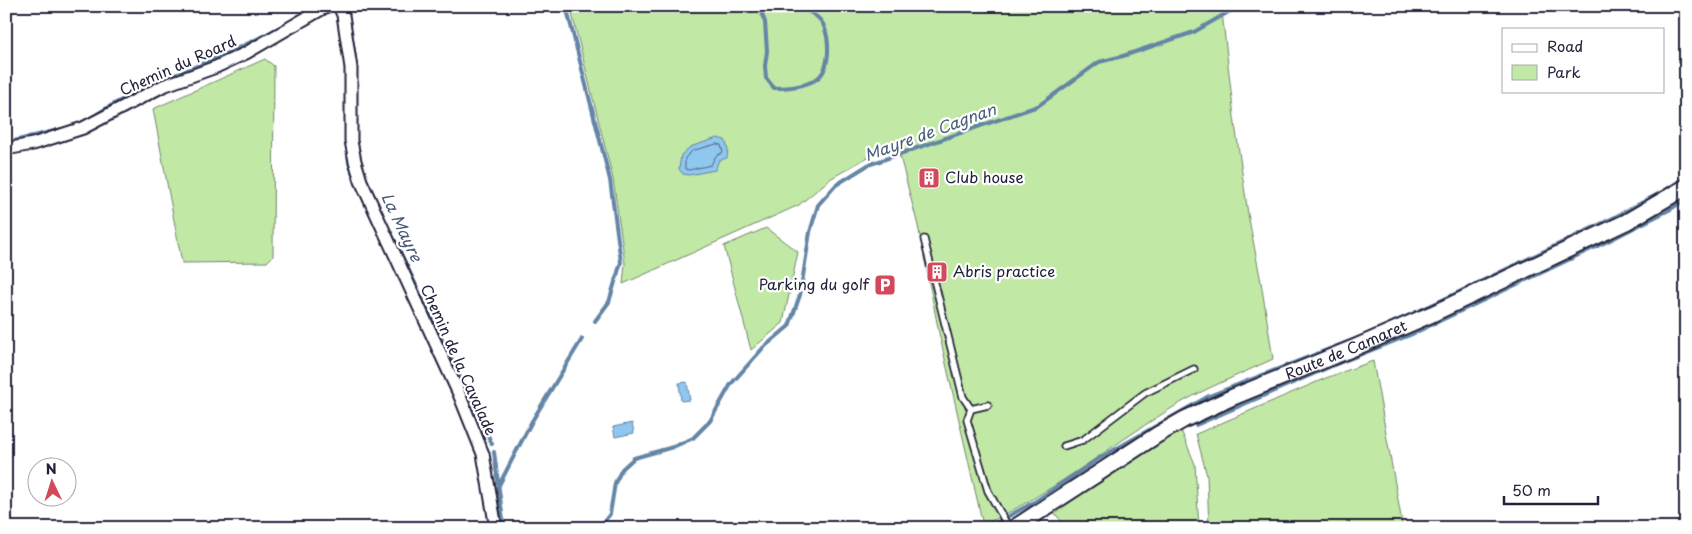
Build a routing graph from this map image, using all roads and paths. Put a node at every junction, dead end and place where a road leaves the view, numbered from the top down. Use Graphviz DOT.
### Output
graph roads {
  1 [pos="327,6"];
  2 [pos="339,6"];
  3 [pos="6,149"];
  4 [pos="1686,187"];
  5 [pos="924,239"];
  6 [pos="1194,369"];
  7 [pos="988,405"];
  8 [pos="971,409"];
  9 [pos="1064,446"];
  10 [pos="496,528"];
  11 [pos="1009,528"];
  12 [pos="1014,528"];
  1 -- 3 [label="street, Chemin du Roard"];
  2 -- 10 [label="street, Chemin de la Cavalade"];
  4 -- 12 [label="main road, Route de Camaret"];
  5 -- 8 [label="lane"];
  6 -- 9 [label="lane"];
  7 -- 8 [label="lane"];
  8 -- 11 [label="lane"];
}
